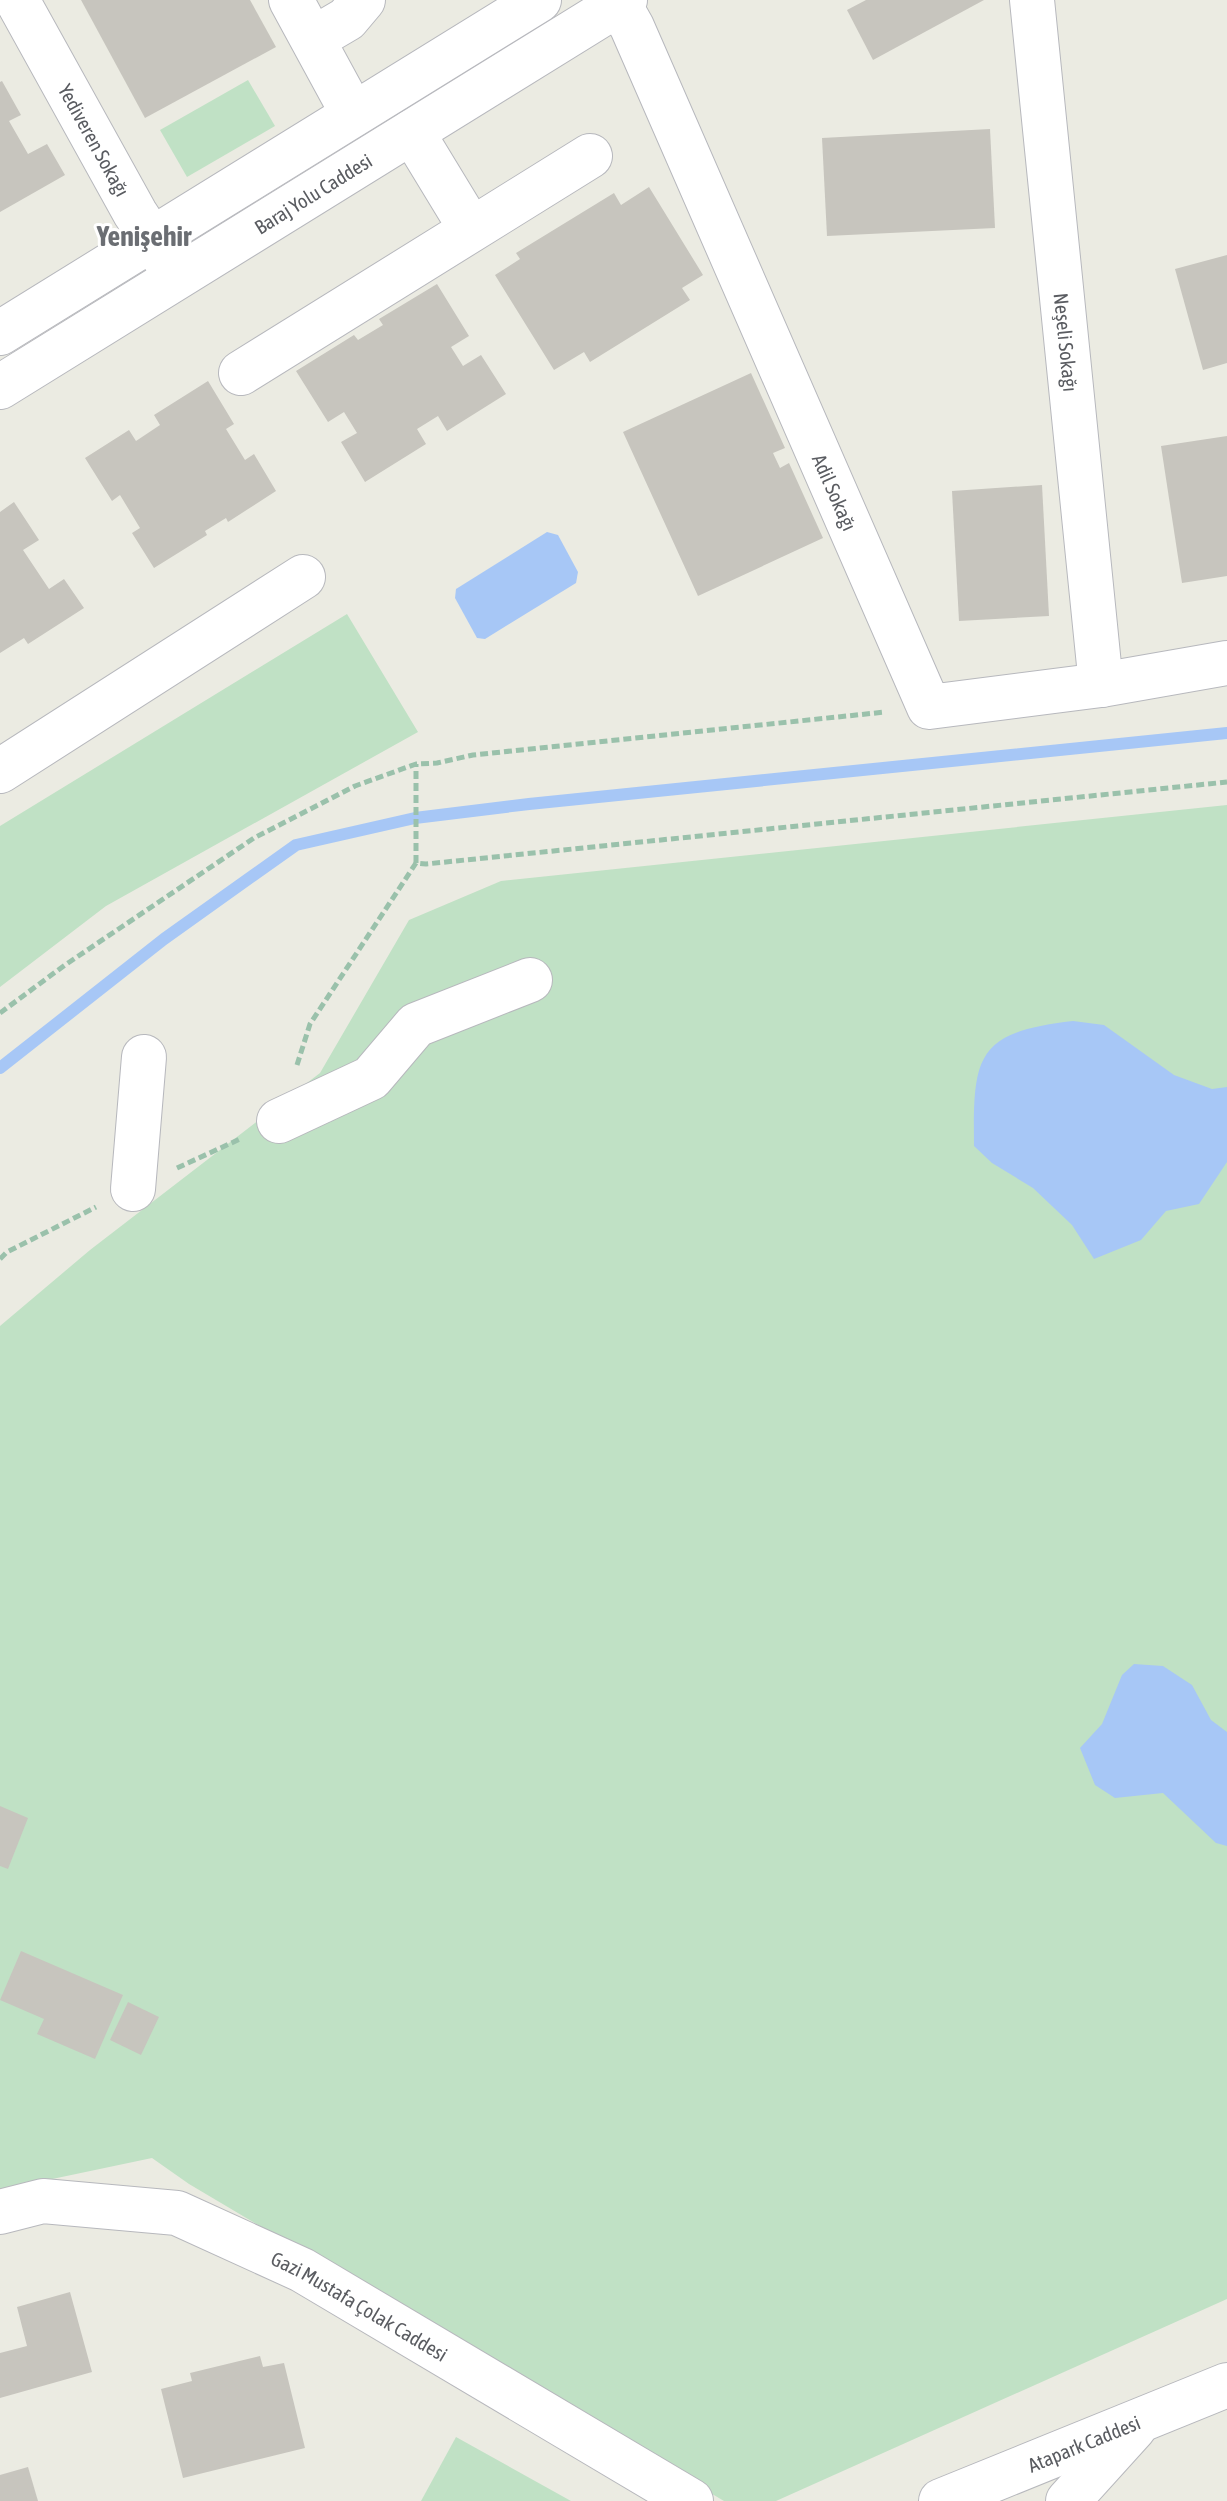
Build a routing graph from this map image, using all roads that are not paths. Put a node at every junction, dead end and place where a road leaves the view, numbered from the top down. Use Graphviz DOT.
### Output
graph roads {
  1 [pos="17,0"];
  2 [pos="291,0"];
  3 [pos="363,0"];
  4 [pos="539,0"];
  5 [pos="1032,0"];
  6 [pos="622,2"];
  7 [pos="313,39"];
  8 [pos="353,114"];
  9 [pos="412,132"];
  10 [pos="590,156"];
  11 [pos="471,229"];
  12 [pos="153,239"];
  13 [pos="176,277"];
  14 [pos="0,333"];
  15 [pos="241,373"];
  16 [pos="0,387"];
  17 [pos="303,577"];
  18 [pos="1227,663"];
  19 [pos="1101,685"];
  20 [pos="0,771"];
  21 [pos="530,980"];
  22 [pos="144,1057"];
  23 [pos="279,1121"];
  24 [pos="133,1189"];
  25 [pos="0,2212"];
  26 [pos="1227,2385"];
  27 [pos="1144,2418"];
  28 [pos="691,2501"];
  29 [pos="941,2501"];
  30 [pos="1068,2501"];
  1 -- 12 [label="street, Yediveren Sokağı"];
  2 -- 7 [label="street"];
  3 -- 7 [label="street"];
  4 -- 8 [label="street"];
  5 -- 19 [label="street, Neşeli Sokağı"];
  6 -- 9 [label="street, Baraj Yolu Caddesi"];
  6 -- 19 [label="street, Adil Sokağı"];
  7 -- 8 [label="street"];
  8 -- 12 [label="street"];
  9 -- 11 [label="street"];
  9 -- 13 [label="street, Baraj Yolu Caddesi"];
  10 -- 11 [label="street"];
  11 -- 15 [label="street"];
  12 -- 13 [label="street, Yediveren Sokağı"];
  12 -- 14 [label="street"];
  13 -- 16 [label="street, Baraj Yolu Caddesi"];
  17 -- 20 [label="street"];
  18 -- 19 [label="street"];
  21 -- 23 [label="street"];
  22 -- 24 [label="street"];
  25 -- 28 [label="street, Gazi Mustafa Çolak Caddesi"];
  26 -- 27 [label="street, Atapark Caddesi"];
  27 -- 29 [label="street, Atapark Caddesi"];
  27 -- 30 [label="street"];
}
